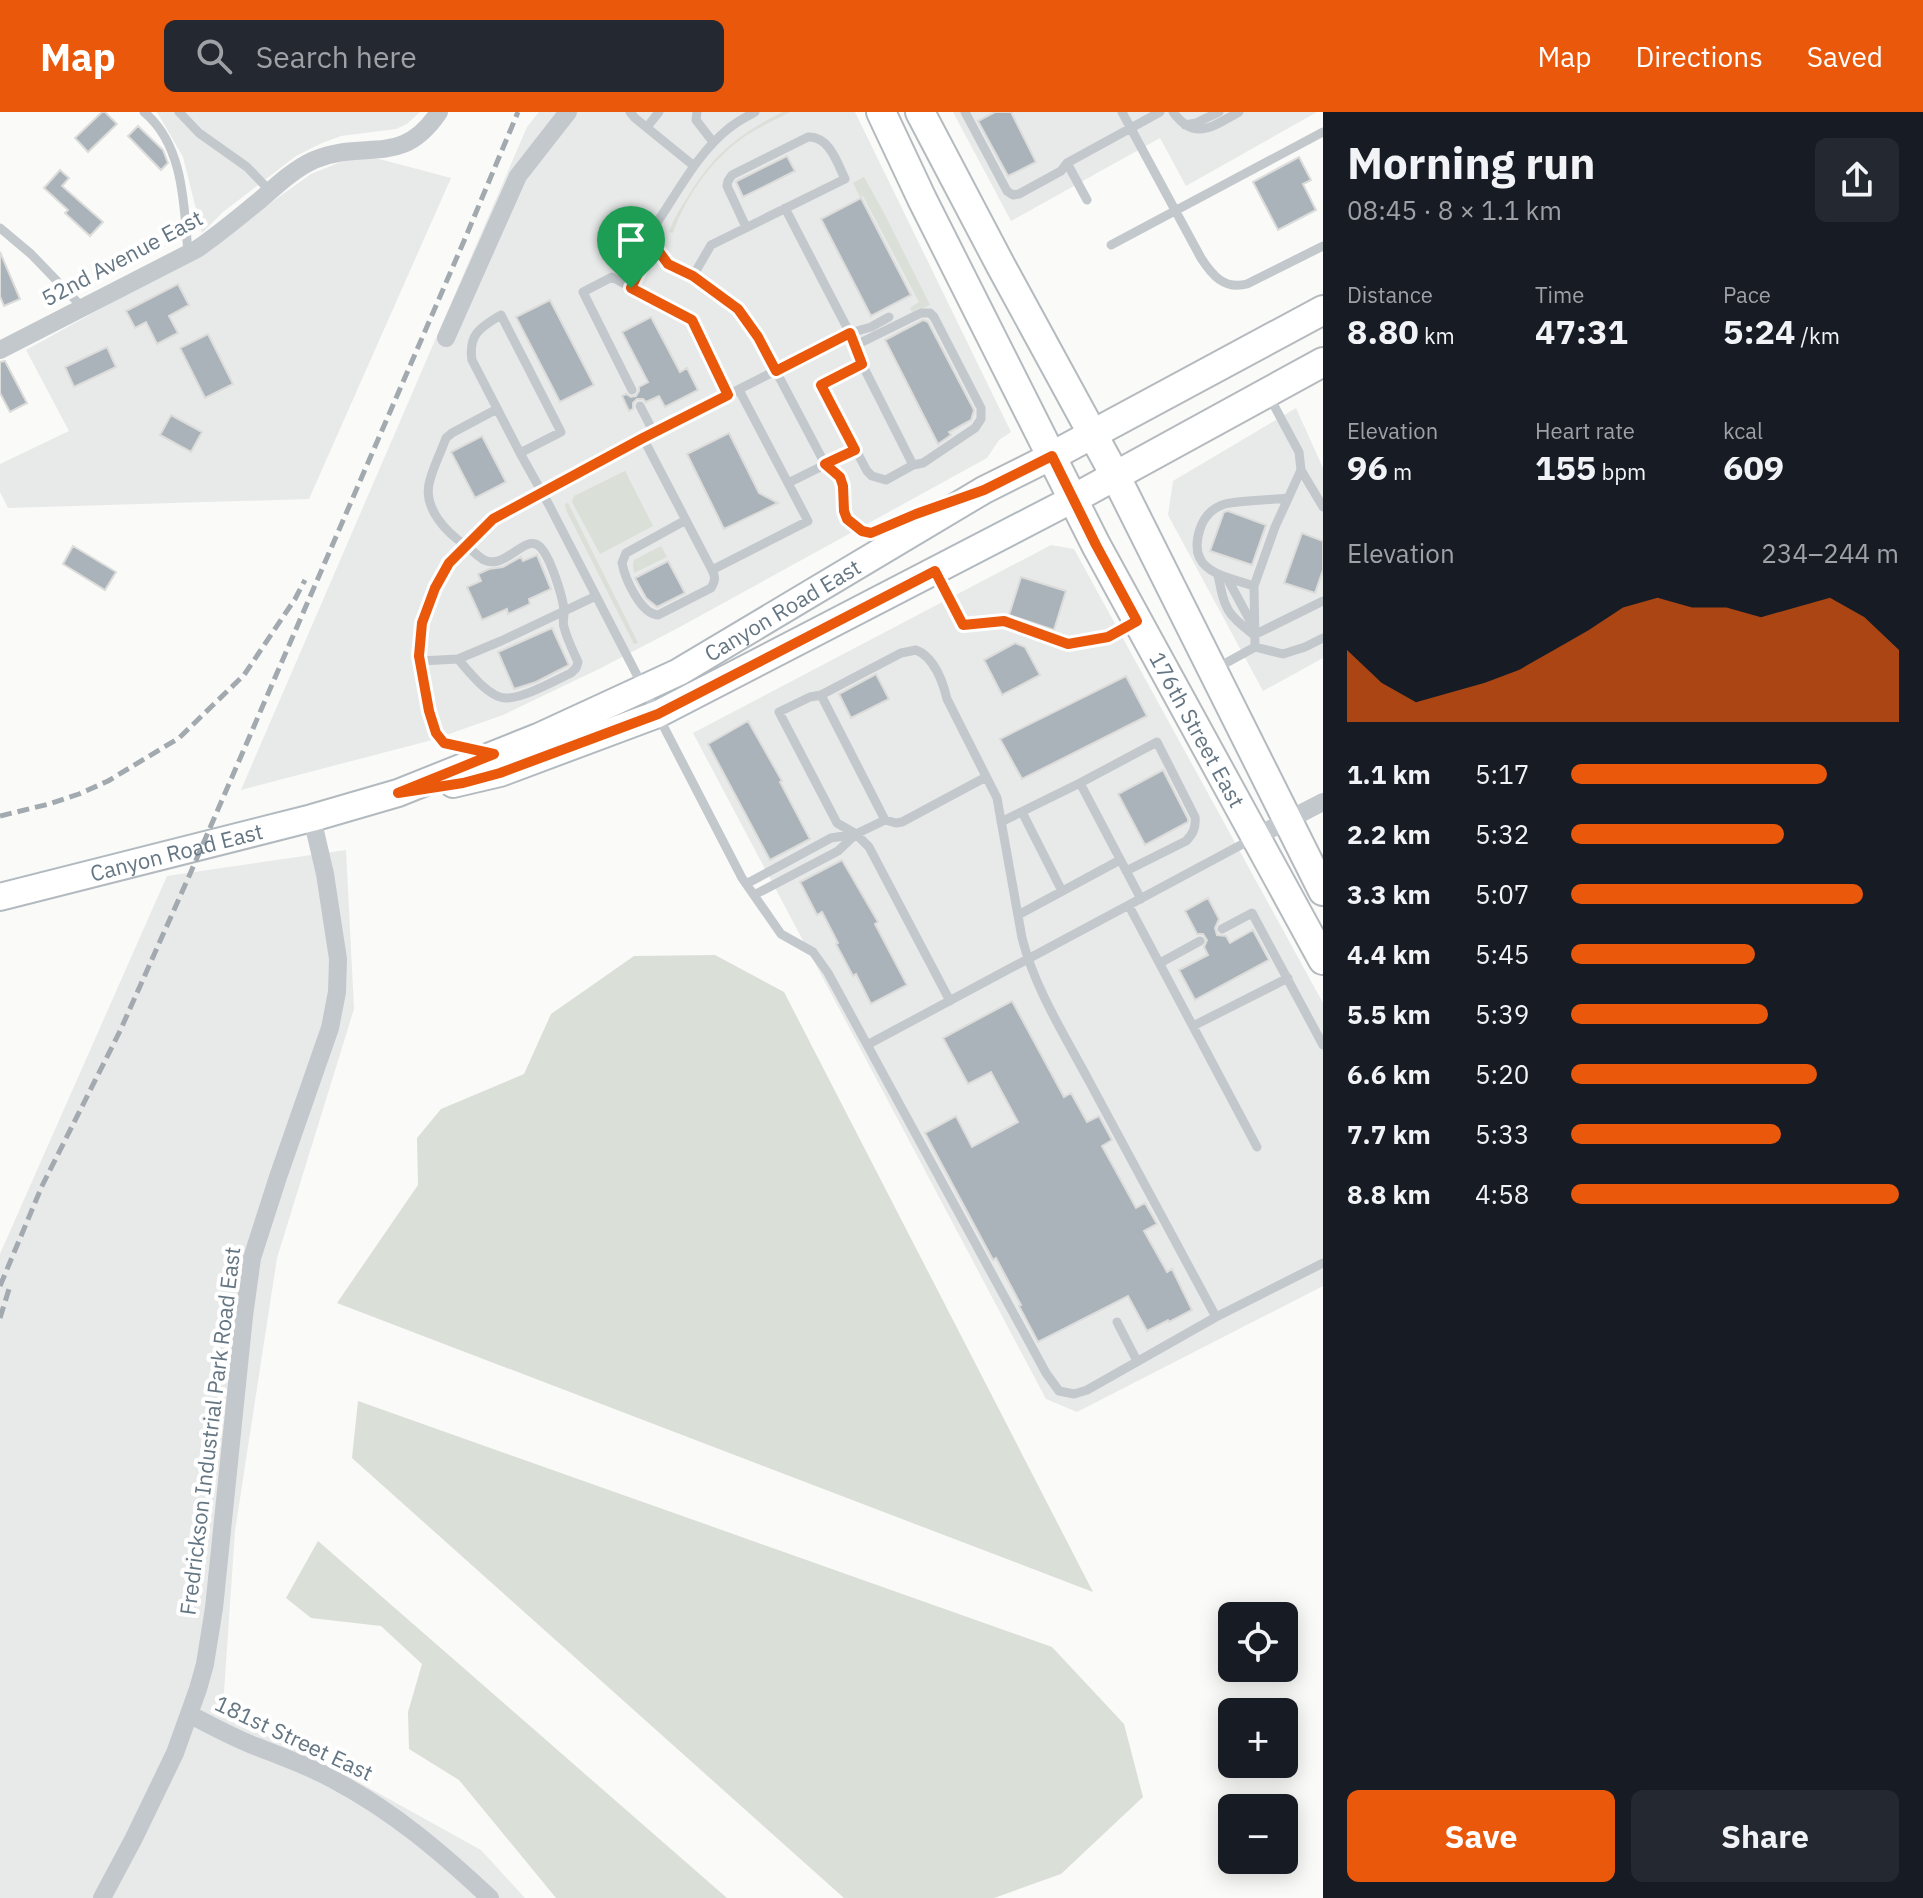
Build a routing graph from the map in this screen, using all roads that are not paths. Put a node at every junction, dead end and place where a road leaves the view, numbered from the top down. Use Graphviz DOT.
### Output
graph roads {
  1 [pos="144,112"];
  2 [pos="179,112"];
  3 [pos="568,112"];
  4 [pos="630,112"];
  5 [pos="659,112"];
  6 [pos="697,112"];
  7 [pos="755,112"];
  8 [pos="881,112"];
  9 [pos="920,112"];
  10 [pos="965,112"];
  11 [pos="1122,112"];
  12 [pos="1160,112"];
  13 [pos="1173,112"];
  14 [pos="1219,112"];
  15 [pos="1239,112"];
  16 [pos="435,118"];
  17 [pos="1185,125"];
  18 [pos="647,127"];
  19 [pos="1130,128"];
  20 [pos="1323,132"];
  21 [pos="713,142"];
  22 [pos="1067,163"];
  23 [pos="694,166"];
  24 [pos="270,191"];
  25 [pos="1087,200"];
  26 [pos="785,208"];
  27 [pos="1176,212"];
  28 [pos="746,227"];
  29 [pos="0,228"];
  30 [pos="654,240"];
  31 [pos="1111,245"];
  32 [pos="1323,246"];
  33 [pos="188,253"];
  34 [pos="693,276"];
  35 [pos="631,288"];
  36 [pos="83,308"];
  37 [pos="1323,310"];
  38 [pos="889,317"];
  39 [pos="850,333"];
  40 [pos="446,338"];
  41 [pos="856,345"];
  42 [pos="0,350"];
  43 [pos="1323,362"];
  44 [pos="862,364"];
  45 [pos="776,371"];
  46 [pos="632,390"];
  47 [pos="739,390"];
  48 [pos="1267,393"];
  49 [pos="728,395"];
  50 [pos="640,406"];
  51 [pos="497,409"];
  52 [pos="654,433"];
  53 [pos="1094,435"];
  54 [pos="643,438"];
  55 [pos="855,450"];
  56 [pos="520,453"];
  57 [pos="1052,456"];
  58 [pos="825,464"];
  59 [pos="913,465"];
  60 [pos="1301,470"];
  61 [pos="1116,477"];
  62 [pos="788,483"];
  63 [pos="984,490"];
  64 [pos="542,492"];
  65 [pos="1288,498"];
  66 [pos="1073,499"];
  67 [pos="1323,507"];
  68 [pos="686,520"];
  69 [pos="465,545"];
  70 [pos="712,570"];
  71 [pos="935,571"];
  72 [pos="1222,576"];
  73 [pos="1254,586"];
  74 [pos="596,596"];
  75 [pos="1323,601"];
  76 [pos="564,612"];
  77 [pos="1137,621"];
  78 [pos="1254,632"];
  79 [pos="1323,638"];
  80 [pos="1255,647"];
  81 [pos="458,659"];
  82 [pos="420,661"];
  83 [pos="1212,671"];
  84 [pos="645,688"];
  85 [pos="821,695"];
  86 [pos="658,714"];
  87 [pos="494,754"];
  88 [pos="986,777"];
  89 [pos="1080,783"];
  90 [pos="398,793"];
  91 [pos="1323,802"];
  92 [pos="1022,812"];
  93 [pos="312,818"];
  94 [pos="885,820"];
  95 [pos="1286,820"];
  96 [pos="1001,822"];
  97 [pos="856,834"];
  98 [pos="1255,837"];
  99 [pos="1120,860"];
  100 [pos="1126,871"];
  101 [pos="746,884"];
  102 [pos="1062,891"];
  103 [pos="1323,891"];
  104 [pos="754,895"];
  105 [pos="0,897"];
  106 [pos="1141,899"];
  107 [pos="1129,906"];
  108 [pos="1018,915"];
  109 [pos="1222,929"];
  110 [pos="1200,941"];
  111 [pos="1027,960"];
  112 [pos="1323,960"];
  113 [pos="1160,963"];
  114 [pos="1288,978"];
  115 [pos="950,1001"];
  116 [pos="1193,1026"];
  117 [pos="867,1045"];
  118 [pos="1323,1045"];
  119 [pos="1257,1147"];
  120 [pos="1323,1263"];
  121 [pos="1216,1317"];
  122 [pos="1117,1322"];
  123 [pos="1137,1361"];
  124 [pos="189,1714"];
  125 [pos="102,1898"];
  126 [pos="490,1898"];
  1 -- 33 [label="lane"];
  2 -- 24 [label="lane"];
  3 -- 40 [label="street"];
  4 -- 18 [label="lane"];
  5 -- 18 [label="lane"];
  6 -- 21 [label="lane"];
  7 -- 21 [label="lane"];
  8 -- 57 [label="main road, 176th Street East"];
  9 -- 53 [label="main road, 176th Street East"];
  10 -- 22 [label="lane"];
  11 -- 19 [label="lane"];
  12 -- 19 [label="lane"];
  13 -- 17 [label="lane"];
  14 -- 17 [label="lane"];
  15 -- 17 [label="lane"];
  16 -- 24 [label="street, 52nd Avenue East"];
  18 -- 23 [label="lane"];
  19 -- 22 [label="lane"];
  19 -- 27 [label="lane"];
  20 -- 27 [label="lane"];
  21 -- 23 [label="lane"];
  22 -- 25 [label="lane"];
  23 -- 30 [label="lane"];
  24 -- 33 [label="street, 52nd Avenue East"];
  26 -- 28 [label="lane"];
  26 -- 28 [label="lane"];
  26 -- 39 [label="lane"];
  27 -- 31 [label="lane"];
  27 -- 32 [label="lane"];
  28 -- 34 [label="lane"];
  29 -- 36 [label="lane"];
  30 -- 34 [label="lane"];
  30 -- 35 [label="lane"];
  33 -- 36 [label="street, 52nd Avenue East"];
  34 -- 45 [label="lane"];
  35 -- 46 [label="lane"];
  35 -- 49 [label="lane"];
  36 -- 42 [label="street, 52nd Avenue East"];
  37 -- 53 [label="main road, Canyon Road East"];
  38 -- 39 [label="lane"];
  39 -- 41 [label="lane"];
  39 -- 45 [label="lane"];
  41 -- 44 [label="lane"];
  41 -- 59 [label="lane"];
  43 -- 48 [label="main road, Canyon Road East"];
  44 -- 55 [label="lane"];
  44 -- 59 [label="lane"];
  45 -- 47 [label="lane"];
  45 -- 58 [label="lane"];
  47 -- 49 [label="lane"];
  47 -- 62 [label="lane"];
  48 -- 60 [label="lane"];
  48 -- 61 [label="main road, Canyon Road East"];
  49 -- 52 [label="lane"];
  50 -- 52 [label="lane"];
  51 -- 56 [label="lane"];
  51 -- 56 [label="lane"];
  51 -- 69 [label="lane"];
  52 -- 54 [label="lane"];
  53 -- 57 [label="main road, Canyon Road East"];
  53 -- 61 [label="main road, 176th Street East"];
  54 -- 64 [label="lane"];
  54 -- 68 [label="lane"];
  55 -- 58 [label="lane"];
  55 -- 59 [label="lane"];
  56 -- 64 [label="lane"];
  57 -- 63 [label="main road, Canyon Road East"];
  57 -- 66 [label="main road, 176th Street East"];
  58 -- 62 [label="lane"];
  58 -- 63 [label="lane"];
  60 -- 65 [label="lane"];
  60 -- 67 [label="lane"];
  61 -- 66 [label="main road, Canyon Road East"];
  61 -- 83 [label="main road, 176th Street East"];
  62 -- 70 [label="lane"];
  63 -- 84 [label="main road, Canyon Road East"];
  64 -- 69 [label="lane"];
  64 -- 74 [label="lane"];
  65 -- 72 [label="lane"];
  65 -- 73 [label="lane"];
  66 -- 71 [label="main road, Canyon Road East"];
  66 -- 77 [label="main road, 176th Street East"];
  68 -- 70 [label="lane"];
  68 -- 70 [label="lane"];
  69 -- 76 [label="lane"];
  69 -- 82 [label="lane"];
  71 -- 77 [label="lane"];
  71 -- 86 [label="main road, Canyon Road East"];
  72 -- 73 [label="lane"];
  72 -- 78 [label="lane"];
  73 -- 78 [label="lane"];
  74 -- 76 [label="lane"];
  74 -- 84 [label="lane"];
  75 -- 78 [label="lane"];
  76 -- 81 [label="lane"];
  76 -- 81 [label="lane"];
  77 -- 98 [label="main road, 176th Street East"];
  78 -- 80 [label="lane"];
  79 -- 80 [label="lane"];
  80 -- 83 [label="lane"];
  81 -- 82 [label="lane"];
  82 -- 87 [label="lane"];
  83 -- 95 [label="main road, 176th Street East"];
  84 -- 86 [label="lane"];
  84 -- 87 [label="main road, Canyon Road East"];
  85 -- 88 [label="lane"];
  85 -- 94 [label="lane"];
  85 -- 97 [label="lane"];
  86 -- 90 [label="main road, Canyon Road East"];
  86 -- 101 [label="lane"];
  87 -- 90 [label="main road, Canyon Road East"];
  88 -- 94 [label="lane"];
  88 -- 96 [label="lane"];
  89 -- 92 [label="lane"];
  89 -- 99 [label="lane"];
  89 -- 100 [label="lane"];
  90 -- 93 [label="main road, Canyon Road East"];
  91 -- 95 [label="street"];
  92 -- 96 [label="lane"];
  92 -- 102 [label="lane"];
  93 -- 105 [label="main road, Canyon Road East"];
  93 -- 124 [label="street, Fredrickson Industrial Park Road East"];
  94 -- 97 [label="lane"];
  95 -- 98 [label="street"];
  95 -- 103 [label="main road, 176th Street East"];
  96 -- 108 [label="lane"];
  97 -- 101 [label="lane"];
  97 -- 104 [label="lane"];
  97 -- 115 [label="lane"];
  98 -- 106 [label="lane"];
  98 -- 112 [label="main road, 176th Street East"];
  99 -- 100 [label="lane"];
  99 -- 102 [label="lane"];
  100 -- 106 [label="lane"];
  101 -- 104 [label="lane"];
  102 -- 108 [label="lane"];
  104 -- 117 [label="lane"];
  106 -- 107 [label="lane"];
  107 -- 111 [label="lane"];
  107 -- 113 [label="lane"];
  108 -- 111 [label="lane"];
  109 -- 114 [label="lane"];
  110 -- 113 [label="lane"];
  111 -- 115 [label="lane"];
  111 -- 121 [label="lane"];
  113 -- 116 [label="lane"];
  114 -- 116 [label="lane"];
  114 -- 118 [label="lane"];
  115 -- 117 [label="lane"];
  116 -- 119 [label="lane"];
  117 -- 123 [label="lane"];
  120 -- 121 [label="lane"];
  121 -- 123 [label="lane"];
  122 -- 123 [label="lane"];
  124 -- 125 [label="street, Fredrickson Industrial Park Road East"];
  124 -- 126 [label="street, 181st Street East"];
}
